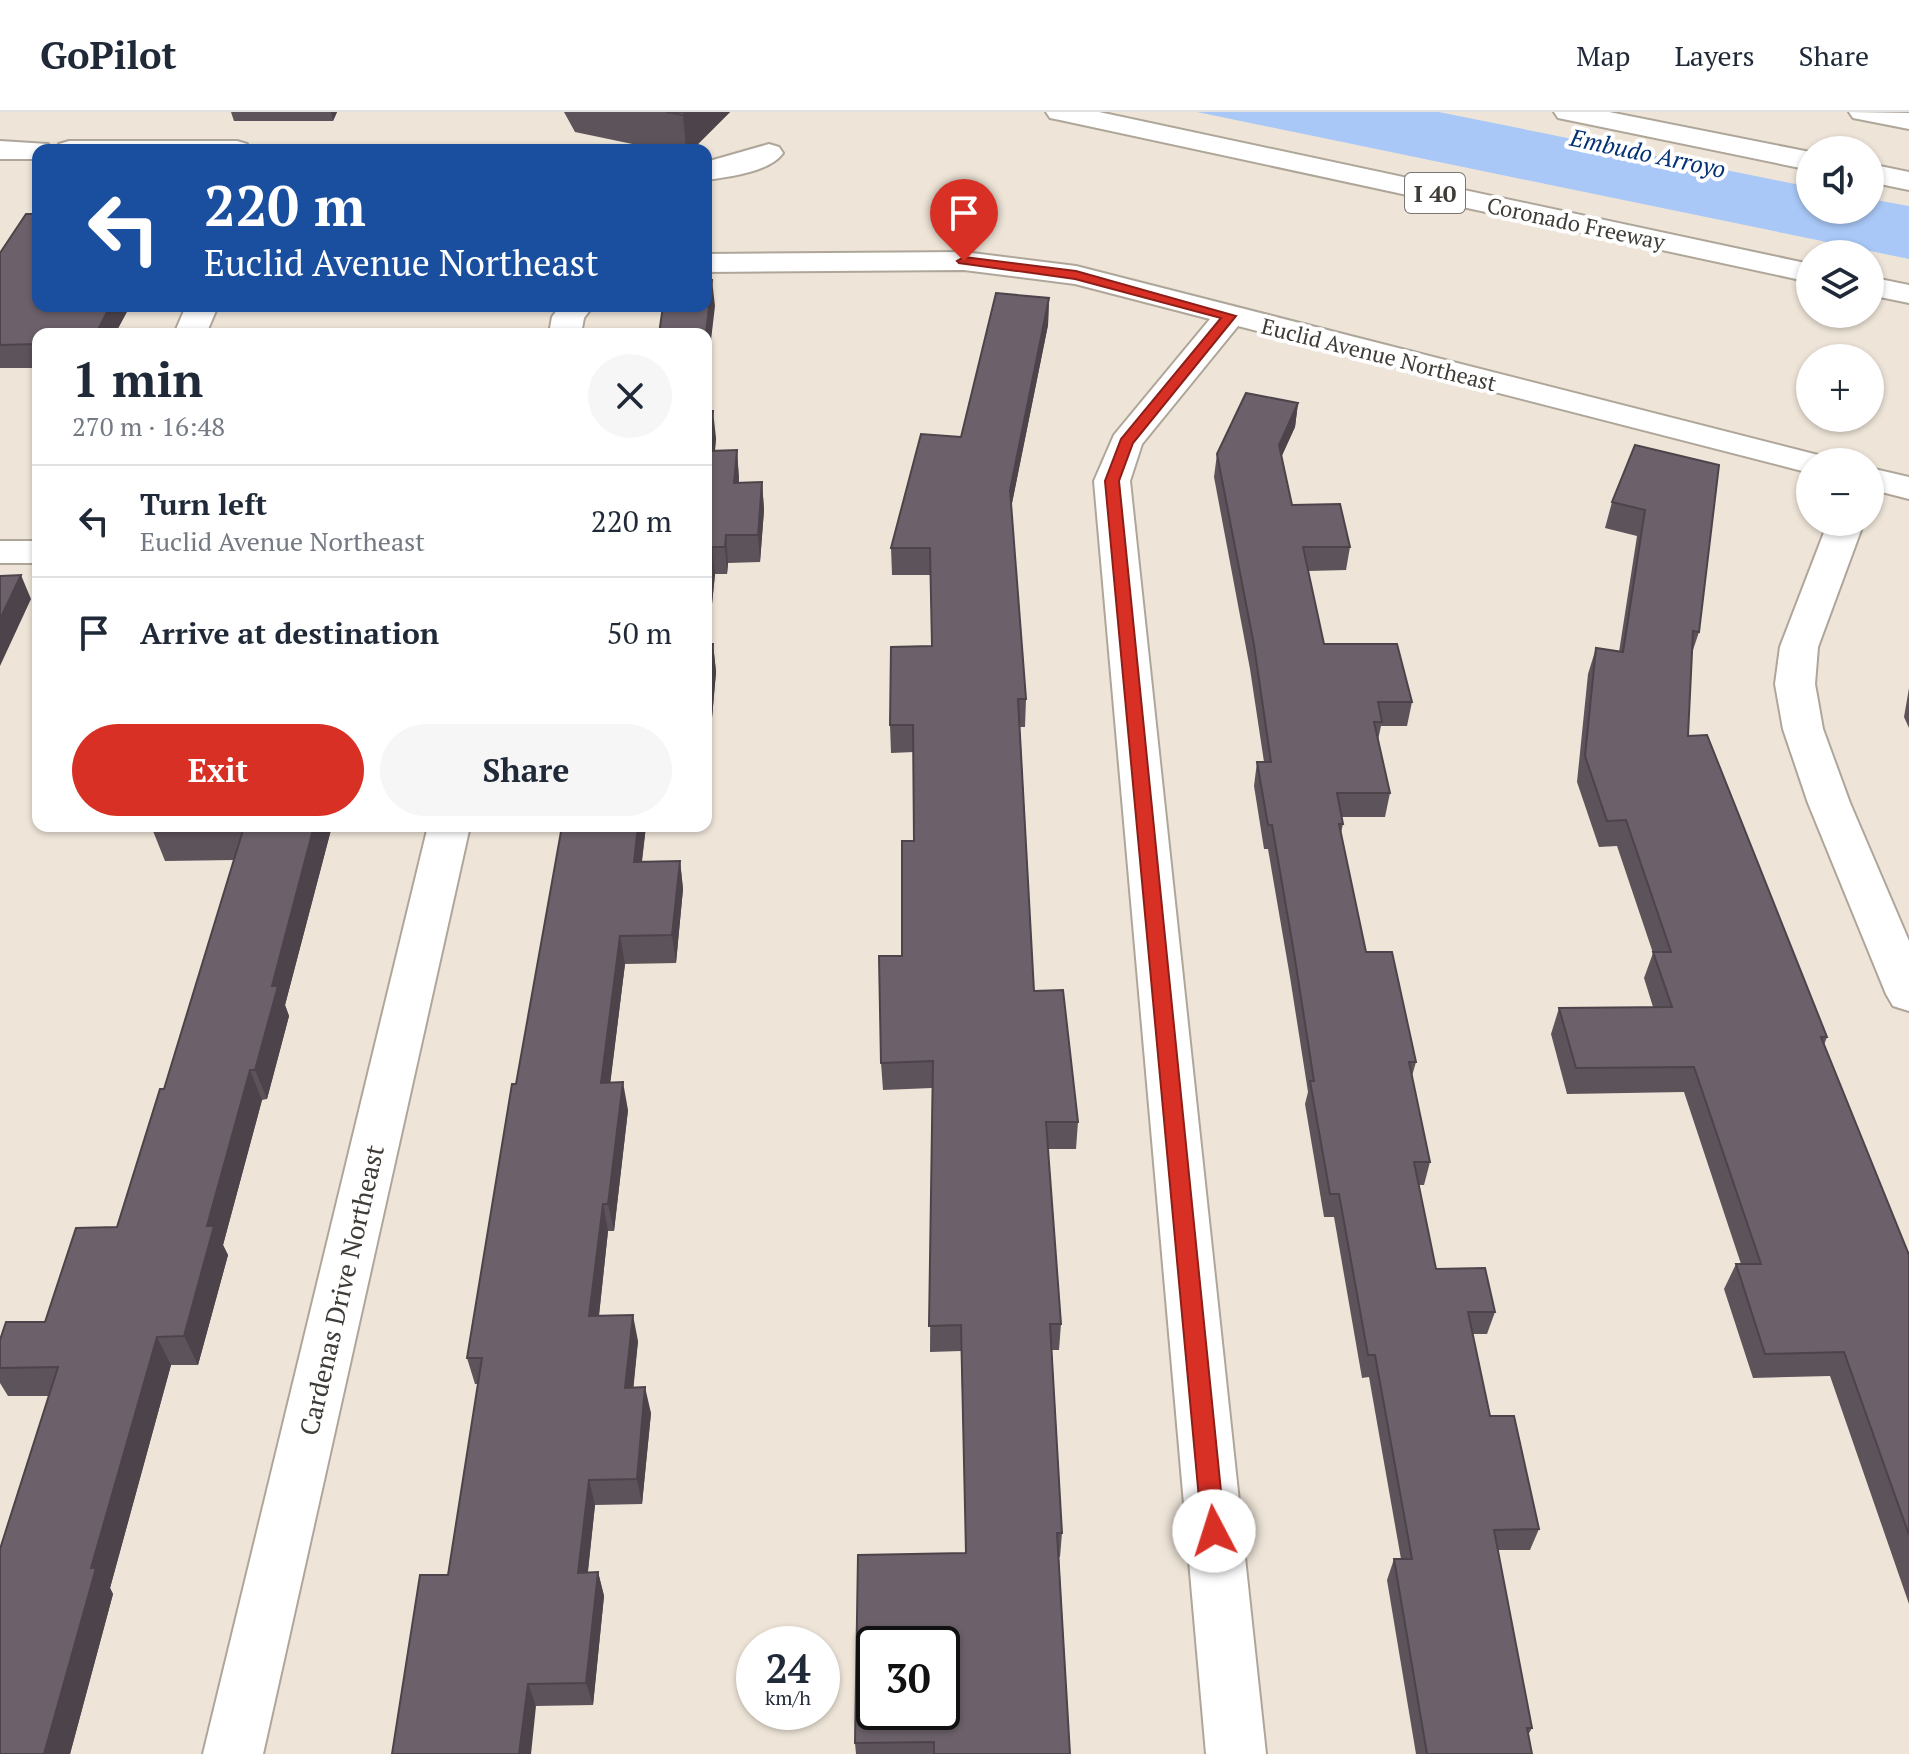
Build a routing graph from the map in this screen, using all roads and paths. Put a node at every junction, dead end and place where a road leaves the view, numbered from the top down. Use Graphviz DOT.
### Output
graph roads {
  1 [pos="1060,112"];
  2 [pos="1568,112"];
  3 [pos="1863,112"];
  4 [pos="1909,121"];
  5 [pos="0,150"];
  6 [pos="32,150"];
  7 [pos="769,153"];
  8 [pos="1796,158"];
  9 [pos="712,170"];
  10 [pos="1884,176"];
  11 [pos="1909,181"];
  12 [pos="712,263"];
  13 [pos="1796,270"];
  14 [pos="1884,289"];
  15 [pos="1909,294"];
  16 [pos="1229,316"];
  17 [pos="1796,459"];
  18 [pos="1884,482"];
  19 [pos="1909,488"];
  20 [pos="1841,536"];
  21 [pos="0,552"];
  22 [pos="32,552"];
  23 [pos="448,832"];
  24 [pos="1909,994"];
  25 [pos="233,1754"];
  26 [pos="1236,1754"];
  1 -- 13 [label="main road, Coronado Freeway / I 40"];
  2 -- 8 [label="main road"];
  3 -- 4 [label="main road"];
  5 -- 6 [label="main road"];
  7 -- 9 [label="main road"];
  10 -- 11 [label="main road"];
  12 -- 16 [label="main road, Euclid Avenue Northeast"];
  14 -- 15 [label="main road"];
  16 -- 17 [label="main road, Euclid Avenue Northeast"];
  16 -- 26 [label="main road"];
  18 -- 19 [label="main road"];
  20 -- 24 [label="main road"];
  21 -- 22 [label="main road"];
  23 -- 25 [label="main road, Cardenas Drive Northeast"];
}
